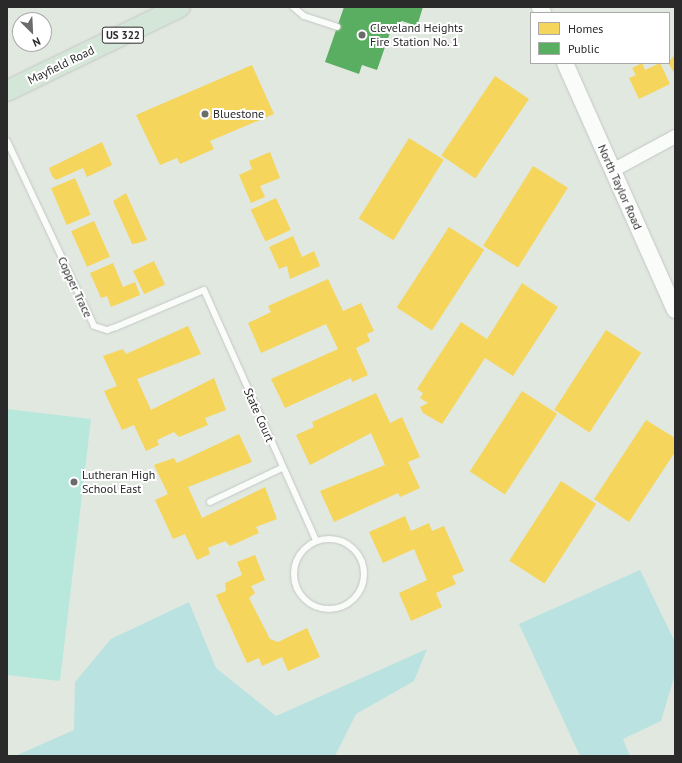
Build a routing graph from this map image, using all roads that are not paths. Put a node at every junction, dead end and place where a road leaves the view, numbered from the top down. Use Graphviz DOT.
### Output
graph roads {
  1 [pos="180,7"];
  2 [pos="292,7"];
  3 [pos="337,27"];
  4 [pos="565,64"];
  5 [pos="7,91"];
  6 [pos="675,136"];
  7 [pos="7,141"];
  8 [pos="612,170"];
  9 [pos="204,290"];
  10 [pos="675,310"];
  11 [pos="282,468"];
  12 [pos="210,502"];
  13 [pos="316,540"];
  1 -- 5 [label="main road, Mayfield Road / US 322"];
  2 -- 3 [label="lane"];
  4 -- 8 [label="street, North Taylor Road"];
  6 -- 8 [label="street"];
  7 -- 9 [label="lane, Copper Trace"];
  8 -- 10 [label="street, North Taylor Road"];
  9 -- 11 [label="lane, State Court"];
  11 -- 12 [label="lane"];
  11 -- 13 [label="lane, State Court"];
  13 -- 13 [label="lane"];
}
